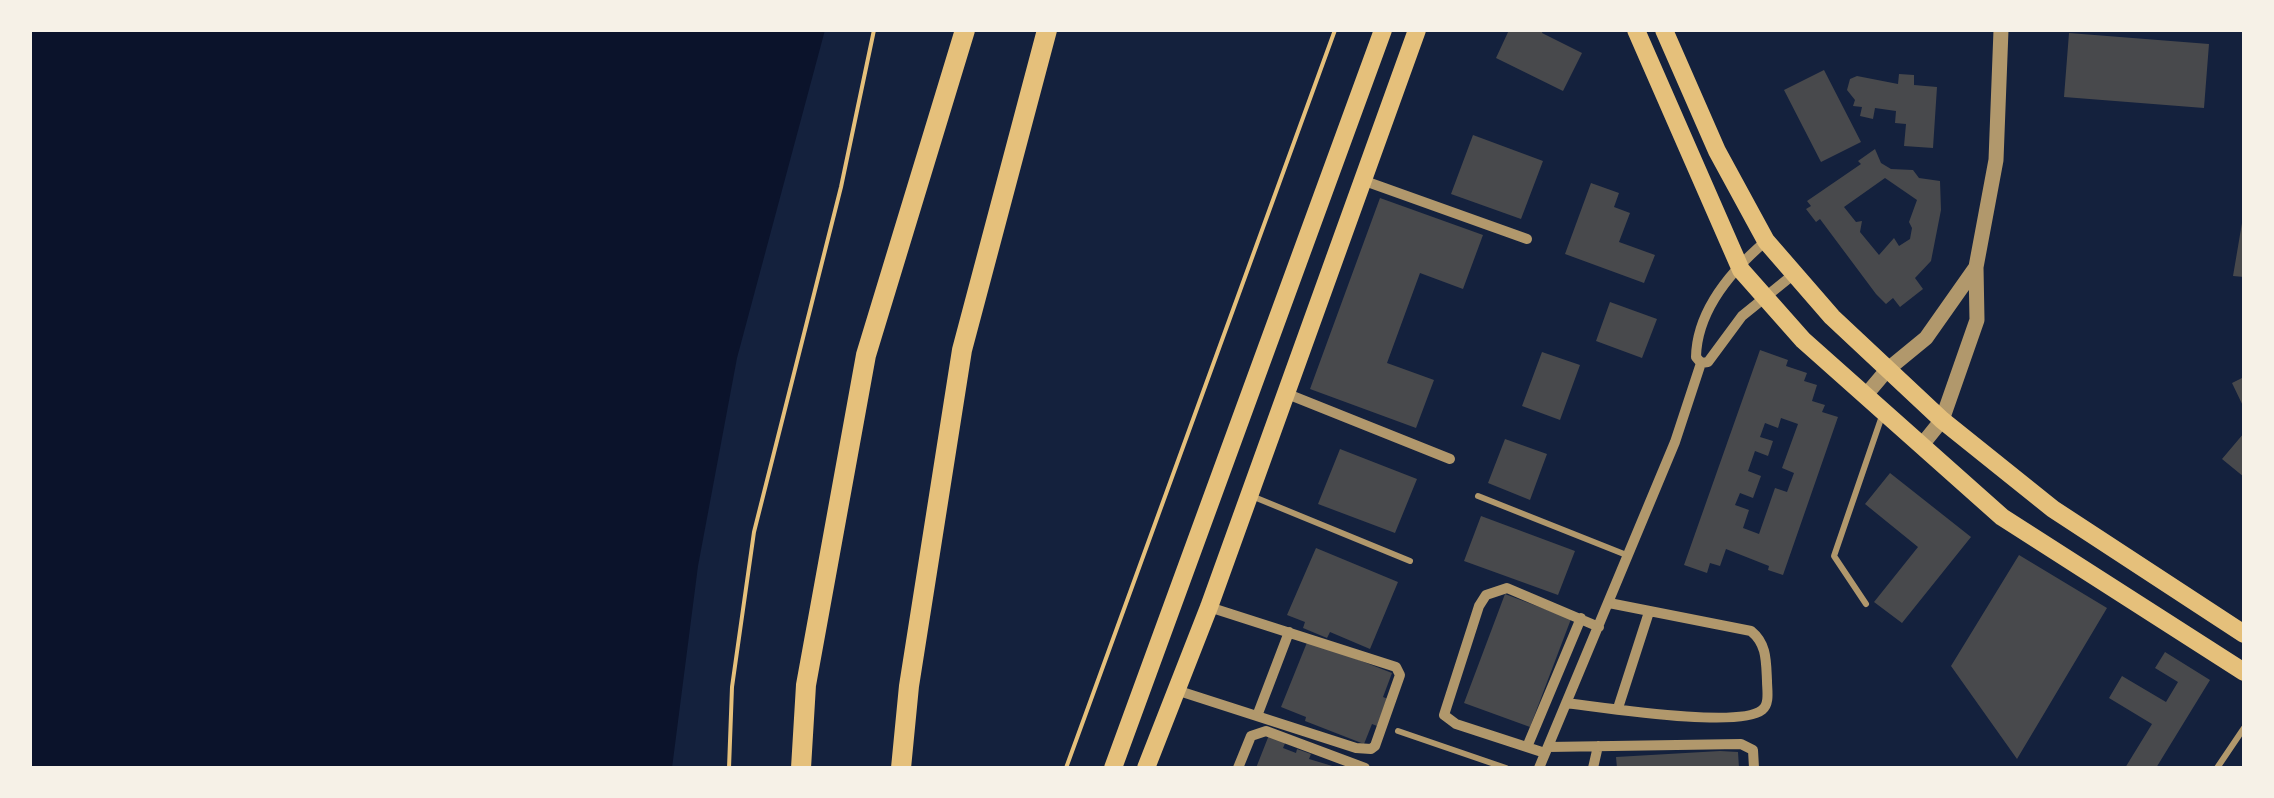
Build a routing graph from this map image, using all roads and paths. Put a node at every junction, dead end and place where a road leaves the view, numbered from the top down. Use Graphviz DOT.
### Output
graph roads {
  1 [pos="874,30"];
  2 [pos="965,30"];
  3 [pos="1048,30"];
  4 [pos="1335,30"];
  5 [pos="1384,30"];
  6 [pos="1417,30"];
  7 [pos="1636,30"];
  8 [pos="1664,30"];
  9 [pos="2001,30"];
  10 [pos="1695,102"];
  11 [pos="1671,114"];
  12 [pos="1362,180"];
  13 [pos="1528,239"];
  14 [pos="1766,241"];
  15 [pos="1738,264"];
  16 [pos="1976,267"];
  17 [pos="1794,274"];
  18 [pos="1764,296"];
  19 [pos="1701,363"];
  20 [pos="1887,370"];
  21 [pos="1285,393"];
  22 [pos="1865,396"];
  23 [pos="1883,412"];
  24 [pos="1942,420"];
  25 [pos="1921,446"];
  26 [pos="1450,459"];
  27 [pos="1248,494"];
  28 [pos="1478,496"];
  29 [pos="1629,556"];
  30 [pos="1410,561"];
  31 [pos="1609,602"];
  32 [pos="1866,604"];
  33 [pos="1210,607"];
  34 [pos="1649,612"];
  35 [pos="1580,618"];
  36 [pos="1598,626"];
  37 [pos="1289,632"];
  38 [pos="2244,634"];
  39 [pos="2244,672"];
  40 [pos="1176,690"];
  41 [pos="1566,703"];
  42 [pos="1618,708"];
  43 [pos="1257,716"];
  44 [pos="2244,728"];
  45 [pos="1398,731"];
  46 [pos="1598,746"];
  47 [pos="1527,747"];
  48 [pos="1546,750"];
  49 [pos="729,768"];
  50 [pos="801,768"];
  51 [pos="901,768"];
  52 [pos="1066,768"];
  53 [pos="1113,768"];
  54 [pos="1146,768"];
  55 [pos="1238,768"];
  56 [pos="1365,768"];
  57 [pos="1506,768"];
  58 [pos="1539,768"];
  59 [pos="1593,768"];
  60 [pos="1754,768"];
  61 [pos="2217,768"];
  1 -- 49 [label="path"];
  2 -- 50 [label="highway"];
  3 -- 51 [label="highway"];
  4 -- 52 [label="path"];
  5 -- 53 [label="main road"];
  6 -- 12 [label="main road"];
  7 -- 11 [label="main road"];
  8 -- 10 [label="main road"];
  9 -- 16 [label="street"];
  10 -- 11 [label="main road"];
  10 -- 14 [label="main road"];
  11 -- 15 [label="main road"];
  12 -- 13 [label="street"];
  12 -- 21 [label="main road"];
  14 -- 15 [label="street"];
  14 -- 17 [label="main road"];
  15 -- 18 [label="main road"];
  15 -- 19 [label="street"];
  16 -- 20 [label="street"];
  16 -- 24 [label="street"];
  17 -- 18 [label="street"];
  17 -- 20 [label="main road"];
  18 -- 19 [label="street"];
  18 -- 22 [label="main road"];
  19 -- 29 [label="street"];
  20 -- 22 [label="street"];
  20 -- 24 [label="main road"];
  21 -- 26 [label="street"];
  21 -- 27 [label="main road"];
  22 -- 23 [label="main road"];
  23 -- 25 [label="main road"];
  23 -- 32 [label="lane"];
  24 -- 25 [label="street"];
  24 -- 38 [label="main road"];
  25 -- 39 [label="main road"];
  27 -- 30 [label="lane"];
  27 -- 33 [label="main road"];
  28 -- 29 [label="lane"];
  29 -- 31 [label="street"];
  31 -- 34 [label="street"];
  31 -- 36 [label="street"];
  33 -- 37 [label="street"];
  33 -- 40 [label="main road"];
  34 -- 42 [label="street"];
  34 -- 42 [label="street"];
  35 -- 36 [label="street"];
  35 -- 47 [label="street"];
  35 -- 47 [label="street"];
  36 -- 41 [label="street"];
  37 -- 43 [label="street"];
  37 -- 43 [label="street"];
  40 -- 43 [label="street"];
  40 -- 54 [label="main road"];
  41 -- 42 [label="street"];
  41 -- 48 [label="street"];
  44 -- 61 [label="lane"];
  45 -- 57 [label="lane"];
  46 -- 48 [label="street"];
  46 -- 59 [label="street"];
  46 -- 60 [label="street"];
  47 -- 48 [label="street"];
  48 -- 58 [label="street"];
  55 -- 56 [label="street"];
}
